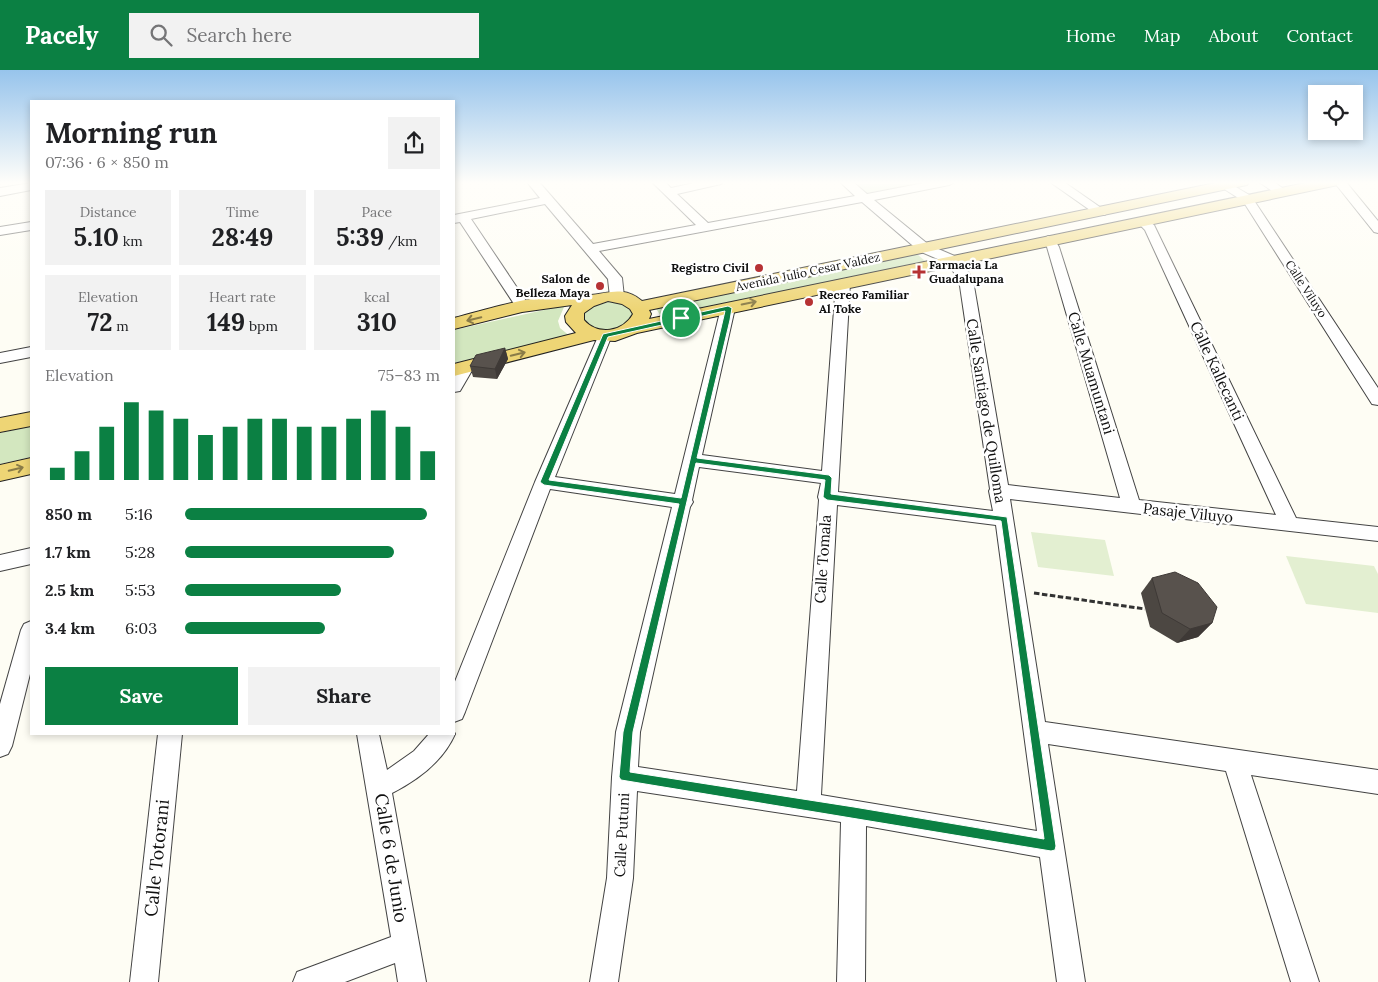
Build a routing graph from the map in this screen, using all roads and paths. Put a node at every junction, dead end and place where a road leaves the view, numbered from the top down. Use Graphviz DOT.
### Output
graph roads {
  1 [pos="464,225"];
  2 [pos="569,225"];
  3 [pos="702,225"];
  4 [pos="718,225"];
  5 [pos="897,225"];
  6 [pos="1039,225"];
  7 [pos="1124,225"];
  8 [pos="1146,225"];
  9 [pos="1264,225"];
  10 [pos="30,226"];
  11 [pos="705,227"];
  12 [pos="0,231"];
  13 [pos="1048,240"];
  14 [pos="924,248"];
  15 [pos="590,249"];
  16 [pos="952,260"];
  17 [pos="843,283"];
  18 [pos="617,297"];
  19 [pos="590,300"];
  20 [pos="523,307"];
  21 [pos="639,307"];
  22 [pos="728,308"];
  23 [pos="455,323"];
  24 [pos="633,328"];
  25 [pos="600,335"];
  26 [pos="30,352"];
  27 [pos="0,358"];
  28 [pos="460,368"];
  29 [pos="455,385"];
  30 [pos="1378,400"];
  31 [pos="30,418"];
  32 [pos="1,425"];
  33 [pos="693,460"];
  34 [pos="30,466"];
  35 [pos="0,473"];
  36 [pos="544,482"];
  37 [pos="828,487"];
  38 [pos="998,491"];
  39 [pos="684,502"];
  40 [pos="1132,507"];
  41 [pos="1004,519"];
  42 [pos="1289,524"];
  43 [pos="1378,534"];
  44 [pos="30,556"];
  45 [pos="0,564"];
  46 [pos="1014,591"];
  47 [pos="1144,609"];
  48 [pos="30,634"];
  49 [pos="455,709"];
  50 [pos="1034,732"];
  51 [pos="170,735"];
  52 [pos="368,735"];
  53 [pos="441,735"];
  54 [pos="0,746"];
  55 [pos="1235,761"];
  56 [pos="624,777"];
  57 [pos="1378,782"];
  58 [pos="379,787"];
  59 [pos="808,805"];
  60 [pos="854,812"];
  61 [pos="1051,846"];
  62 [pos="405,946"];
  63 [pos="144,982"];
  64 [pos="308,982"];
  65 [pos="412,982"];
  66 [pos="604,982"];
  67 [pos="851,982"];
  68 [pos="1071,982"];
  69 [pos="1304,982"];
  1 -- 20 [label="street"];
  2 -- 15 [label="street"];
  3 -- 11 [label="street"];
  4 -- 11 [label="street"];
  5 -- 14 [label="street"];
  6 -- 14 [label="main road, Avenida Julio Cesar Valdez"];
  7 -- 13 [label="main road, Avenida Julio Cesar Valdez"];
  8 -- 42 [label="street, Calle Kallecanti"];
  9 -- 30 [label="street, Calle Viluyo"];
  10 -- 12 [label="street"];
  11 -- 15 [label="street"];
  13 -- 16 [label="main road, Avenida Julio Cesar Valdez"];
  13 -- 40 [label="street, Calle Muamuntani"];
  14 -- 16 [label="street"];
  14 -- 21 [label="main road, Avenida Julio Cesar Valdez"];
  15 -- 18 [label="street"];
  16 -- 17 [label="main road, Avenida Julio Cesar Valdez"];
  16 -- 38 [label="street, Calle Santiago de Quilloma"];
  22 -- 17 [label="main road, Avenida Julio Cesar Valdez, one-way"];
  17 -- 37 [label="street, Calle Tomala"];
  18 -- 19 [label="main road"];
  18 -- 21 [label="main road"];
  19 -- 20 [label="main road"];
  19 -- 25 [label="main road"];
  20 -- 23 [label="main road, one-way"];
  21 -- 24 [label="main road"];
  22 -- 24 [label="main road, Avenida Julio Cesar Valdez"];
  22 -- 33 [label="street, Calle Putuni"];
  24 -- 25 [label="main road"];
  28 -- 25 [label="main road, one-way"];
  25 -- 36 [label="street"];
  26 -- 27 [label="street"];
  28 -- 29 [label="street"];
  31 -- 32 [label="main road"];
  33 -- 37 [label="street"];
  33 -- 39 [label="street, Calle Putuni"];
  35 -- 34 [label="main road, one-way"];
  36 -- 39 [label="street"];
  36 -- 49 [label="street"];
  37 -- 41 [label="street"];
  37 -- 59 [label="street, Calle Tomala"];
  38 -- 40 [label="street, Pasaje Viluyo"];
  38 -- 41 [label="street, Calle Santiago de Quilloma"];
  39 -- 56 [label="street, Calle Putuni"];
  40 -- 42 [label="street, Pasaje Viluyo"];
  41 -- 46 [label="street, Calle Santiago de Quilloma"];
  42 -- 43 [label="street, Pasaje Viluyo"];
  44 -- 45 [label="street"];
  46 -- 47 [label="path"];
  46 -- 50 [label="street, Calle Santiago de Quilloma"];
  48 -- 54 [label="street"];
  50 -- 55 [label="street"];
  50 -- 61 [label="street, Calle Santiago de Quilloma"];
  51 -- 63 [label="street, Calle Totorani"];
  52 -- 58 [label="street, Calle 6 de Junio"];
  53 -- 58 [label="street"];
  55 -- 57 [label="street"];
  55 -- 69 [label="street"];
  56 -- 59 [label="street"];
  56 -- 66 [label="street, Calle Putuni"];
  58 -- 62 [label="street, Calle 6 de Junio"];
  59 -- 60 [label="street"];
  60 -- 61 [label="street"];
  60 -- 67 [label="street"];
  61 -- 68 [label="street, Calle Santiago de Quilloma"];
  62 -- 64 [label="street"];
  62 -- 65 [label="street, Calle 6 de Junio"];
}
